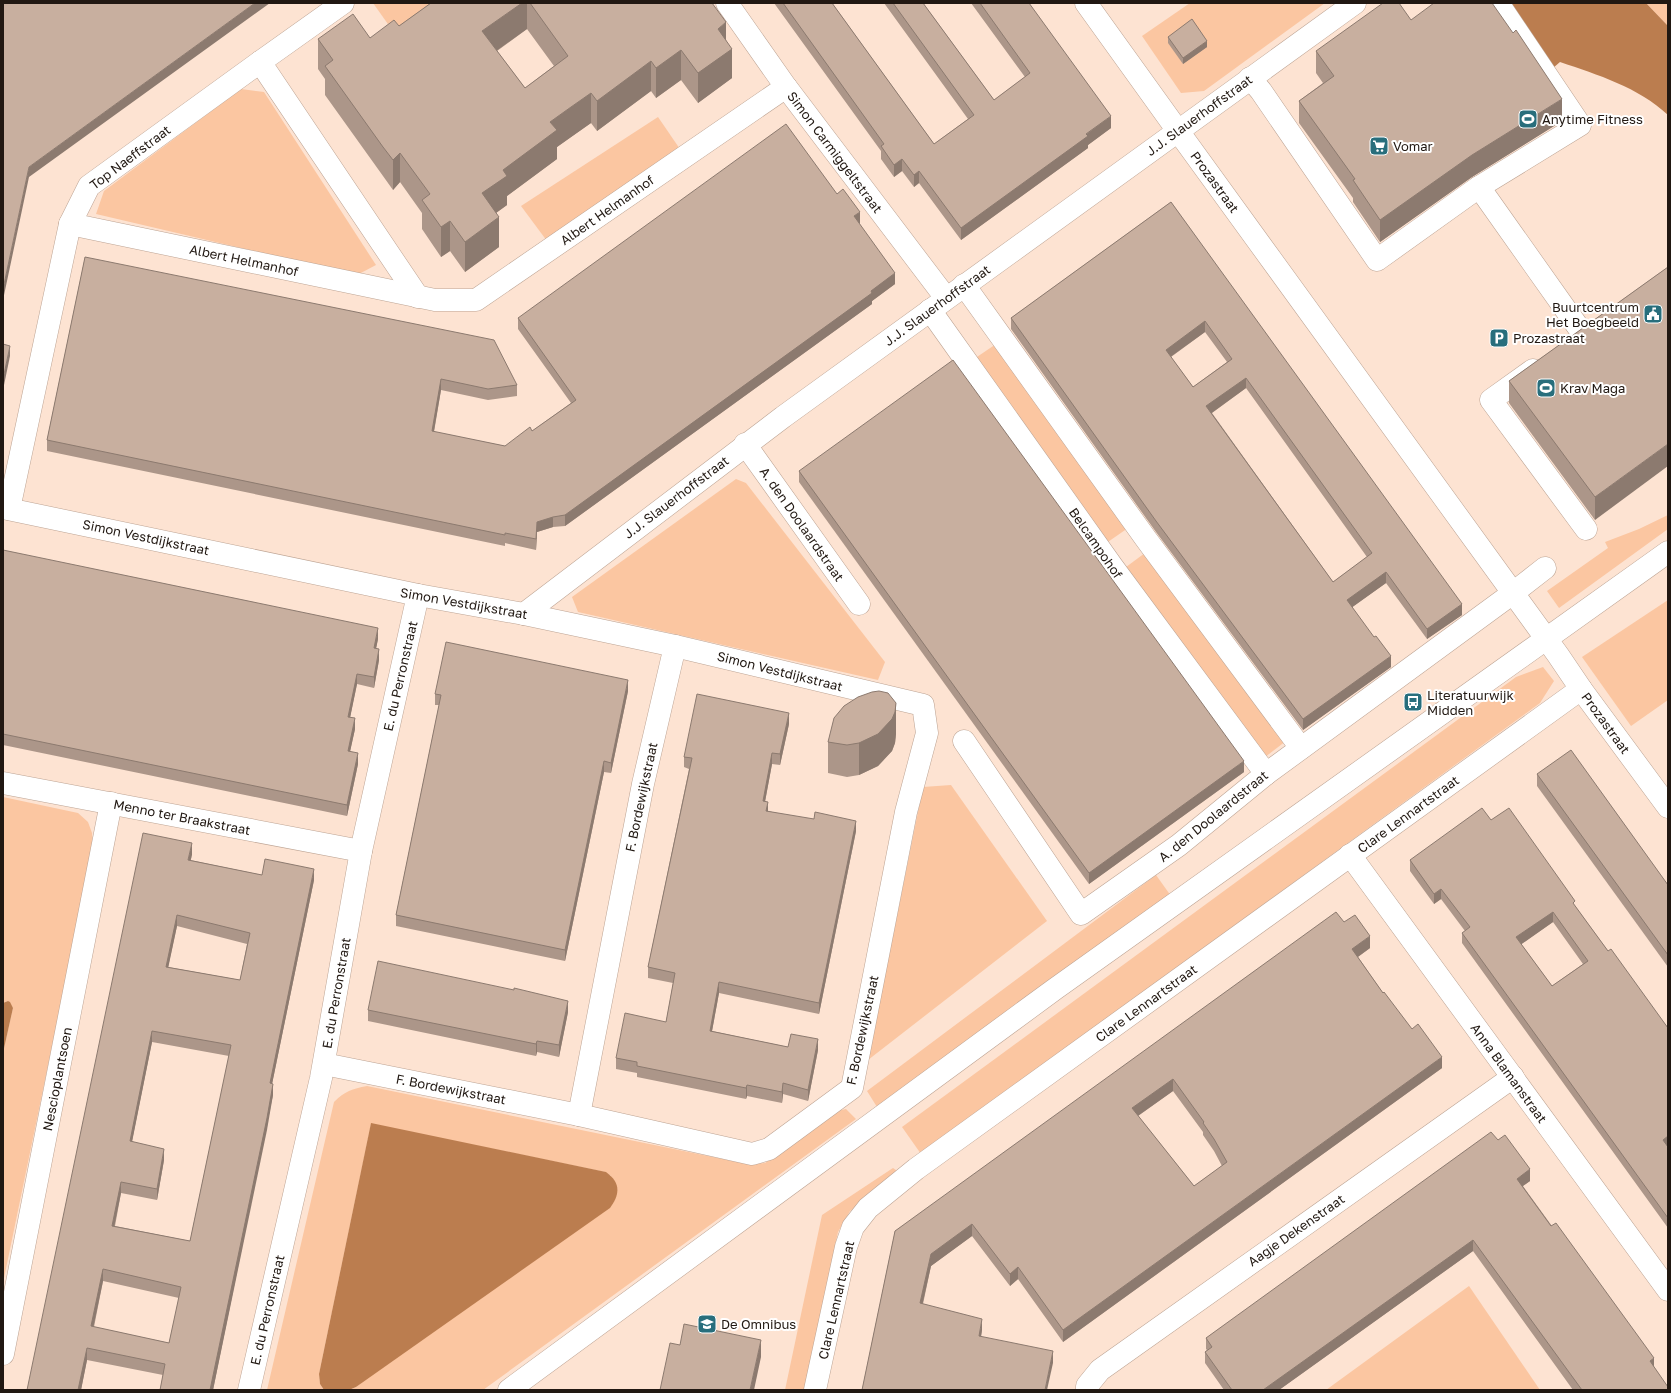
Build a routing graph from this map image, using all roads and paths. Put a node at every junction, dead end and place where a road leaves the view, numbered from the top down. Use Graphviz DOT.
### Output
graph roads {
  1 [pos="343,3"];
  2 [pos="727,3"];
  3 [pos="1086,3"];
  4 [pos="1355,3"];
  5 [pos="1498,3"];
  6 [pos="260,62"];
  7 [pos="1250,78"];
  8 [pos="786,86"];
  9 [pos="1178,131"];
  10 [pos="1479,188"];
  11 [pos="70,224"];
  12 [pos="964,285"];
  13 [pos="418,297"];
  14 [pos="938,304"];
  15 [pos="1601,321"];
  16 [pos="1583,334"];
  17 [pos="745,444"];
  18 [pos="6,508"];
  19 [pos="1586,529"];
  20 [pos="1668,552"];
  21 [pos="1545,568"];
  22 [pos="1513,593"];
  23 [pos="418,595"];
  24 [pos="859,604"];
  25 [pos="524,614"];
  26 [pos="1546,638"];
  27 [pos="675,646"];
  28 [pos="1581,689"];
  29 [pos="923,705"];
  30 [pos="964,741"];
  31 [pos="1301,748"];
  32 [pos="1266,774"];
  33 [pos="3,783"];
  34 [pos="111,804"];
  35 [pos="1668,808"];
  36 [pos="361,851"];
  37 [pos="1350,855"];
  38 [pos="324,1064"];
  39 [pos="1513,1077"];
  40 [pos="579,1115"];
  41 [pos="1668,1290"];
  42 [pos="3,1354"];
  43 [pos="249,1390"];
  44 [pos="509,1390"];
  45 [pos="816,1390"];
  46 [pos="1087,1390"];
  1 -- 6 [label="street, Top Naeffstraat"];
  2 -- 8 [label="street, Simon Carmiggeltstraat"];
  3 -- 9 [label="street, Prozastraat"];
  4 -- 7 [label="street, J.J. Slauerhoffstraat"];
  5 -- 10 [label="street"];
  6 -- 11 [label="street, Top Naeffstraat"];
  6 -- 13 [label="street"];
  7 -- 9 [label="street, J.J. Slauerhoffstraat"];
  7 -- 10 [label="street"];
  8 -- 13 [label="street, Albert Helmanhof"];
  8 -- 14 [label="street, Simon Carmiggeltstraat"];
  9 -- 12 [label="street, J.J. Slauerhoffstraat"];
  9 -- 22 [label="street, Prozastraat"];
  10 -- 16 [label="street"];
  11 -- 13 [label="street, Albert Helmanhof"];
  11 -- 18 [label="street, Top Naeffstraat"];
  12 -- 14 [label="street, J.J. Slauerhoffstraat"];
  12 -- 31 [label="street"];
  14 -- 17 [label="street, J.J. Slauerhoffstraat"];
  14 -- 32 [label="street, Belcampohof"];
  15 -- 16 [label="street"];
  16 -- 19 [label="street"];
  17 -- 24 [label="street, A. den Doolaardstraat"];
  17 -- 25 [label="street, J.J. Slauerhoffstraat"];
  18 -- 23 [label="street, Simon Vestdijkstraat"];
  20 -- 26 [label="street"];
  21 -- 22 [label="street, A. den Doolaardstraat"];
  22 -- 26 [label="street, Prozastraat"];
  22 -- 31 [label="street, A. den Doolaardstraat"];
  23 -- 25 [label="street, Simon Vestdijkstraat"];
  23 -- 36 [label="street, E. du Perronstraat"];
  25 -- 27 [label="street, Simon Vestdijkstraat"];
  26 -- 28 [label="street, Prozastraat"];
  26 -- 44 [label="street"];
  27 -- 29 [label="street, Simon Vestdijkstraat"];
  27 -- 40 [label="street, F. Bordewijkstraat"];
  28 -- 35 [label="street, Prozastraat"];
  28 -- 37 [label="street, Clare Lennartstraat"];
  29 -- 40 [label="street, F. Bordewijkstraat"];
  30 -- 32 [label="street, A. den Doolaardstraat"];
  31 -- 32 [label="street, A. den Doolaardstraat"];
  33 -- 34 [label="street, Menno ter Braakstraat"];
  34 -- 36 [label="street, Menno ter Braakstraat"];
  34 -- 42 [label="street, Nescioplantsoen"];
  36 -- 38 [label="street, E. du Perronstraat"];
  37 -- 39 [label="street, Anna Blamanstraat"];
  37 -- 45 [label="street, Clare Lennartstraat"];
  38 -- 40 [label="street, F. Bordewijkstraat"];
  38 -- 43 [label="street, E. du Perronstraat"];
  39 -- 41 [label="street, Anna Blamanstraat"];
  39 -- 46 [label="street, Aagje Dekenstraat"];
}
